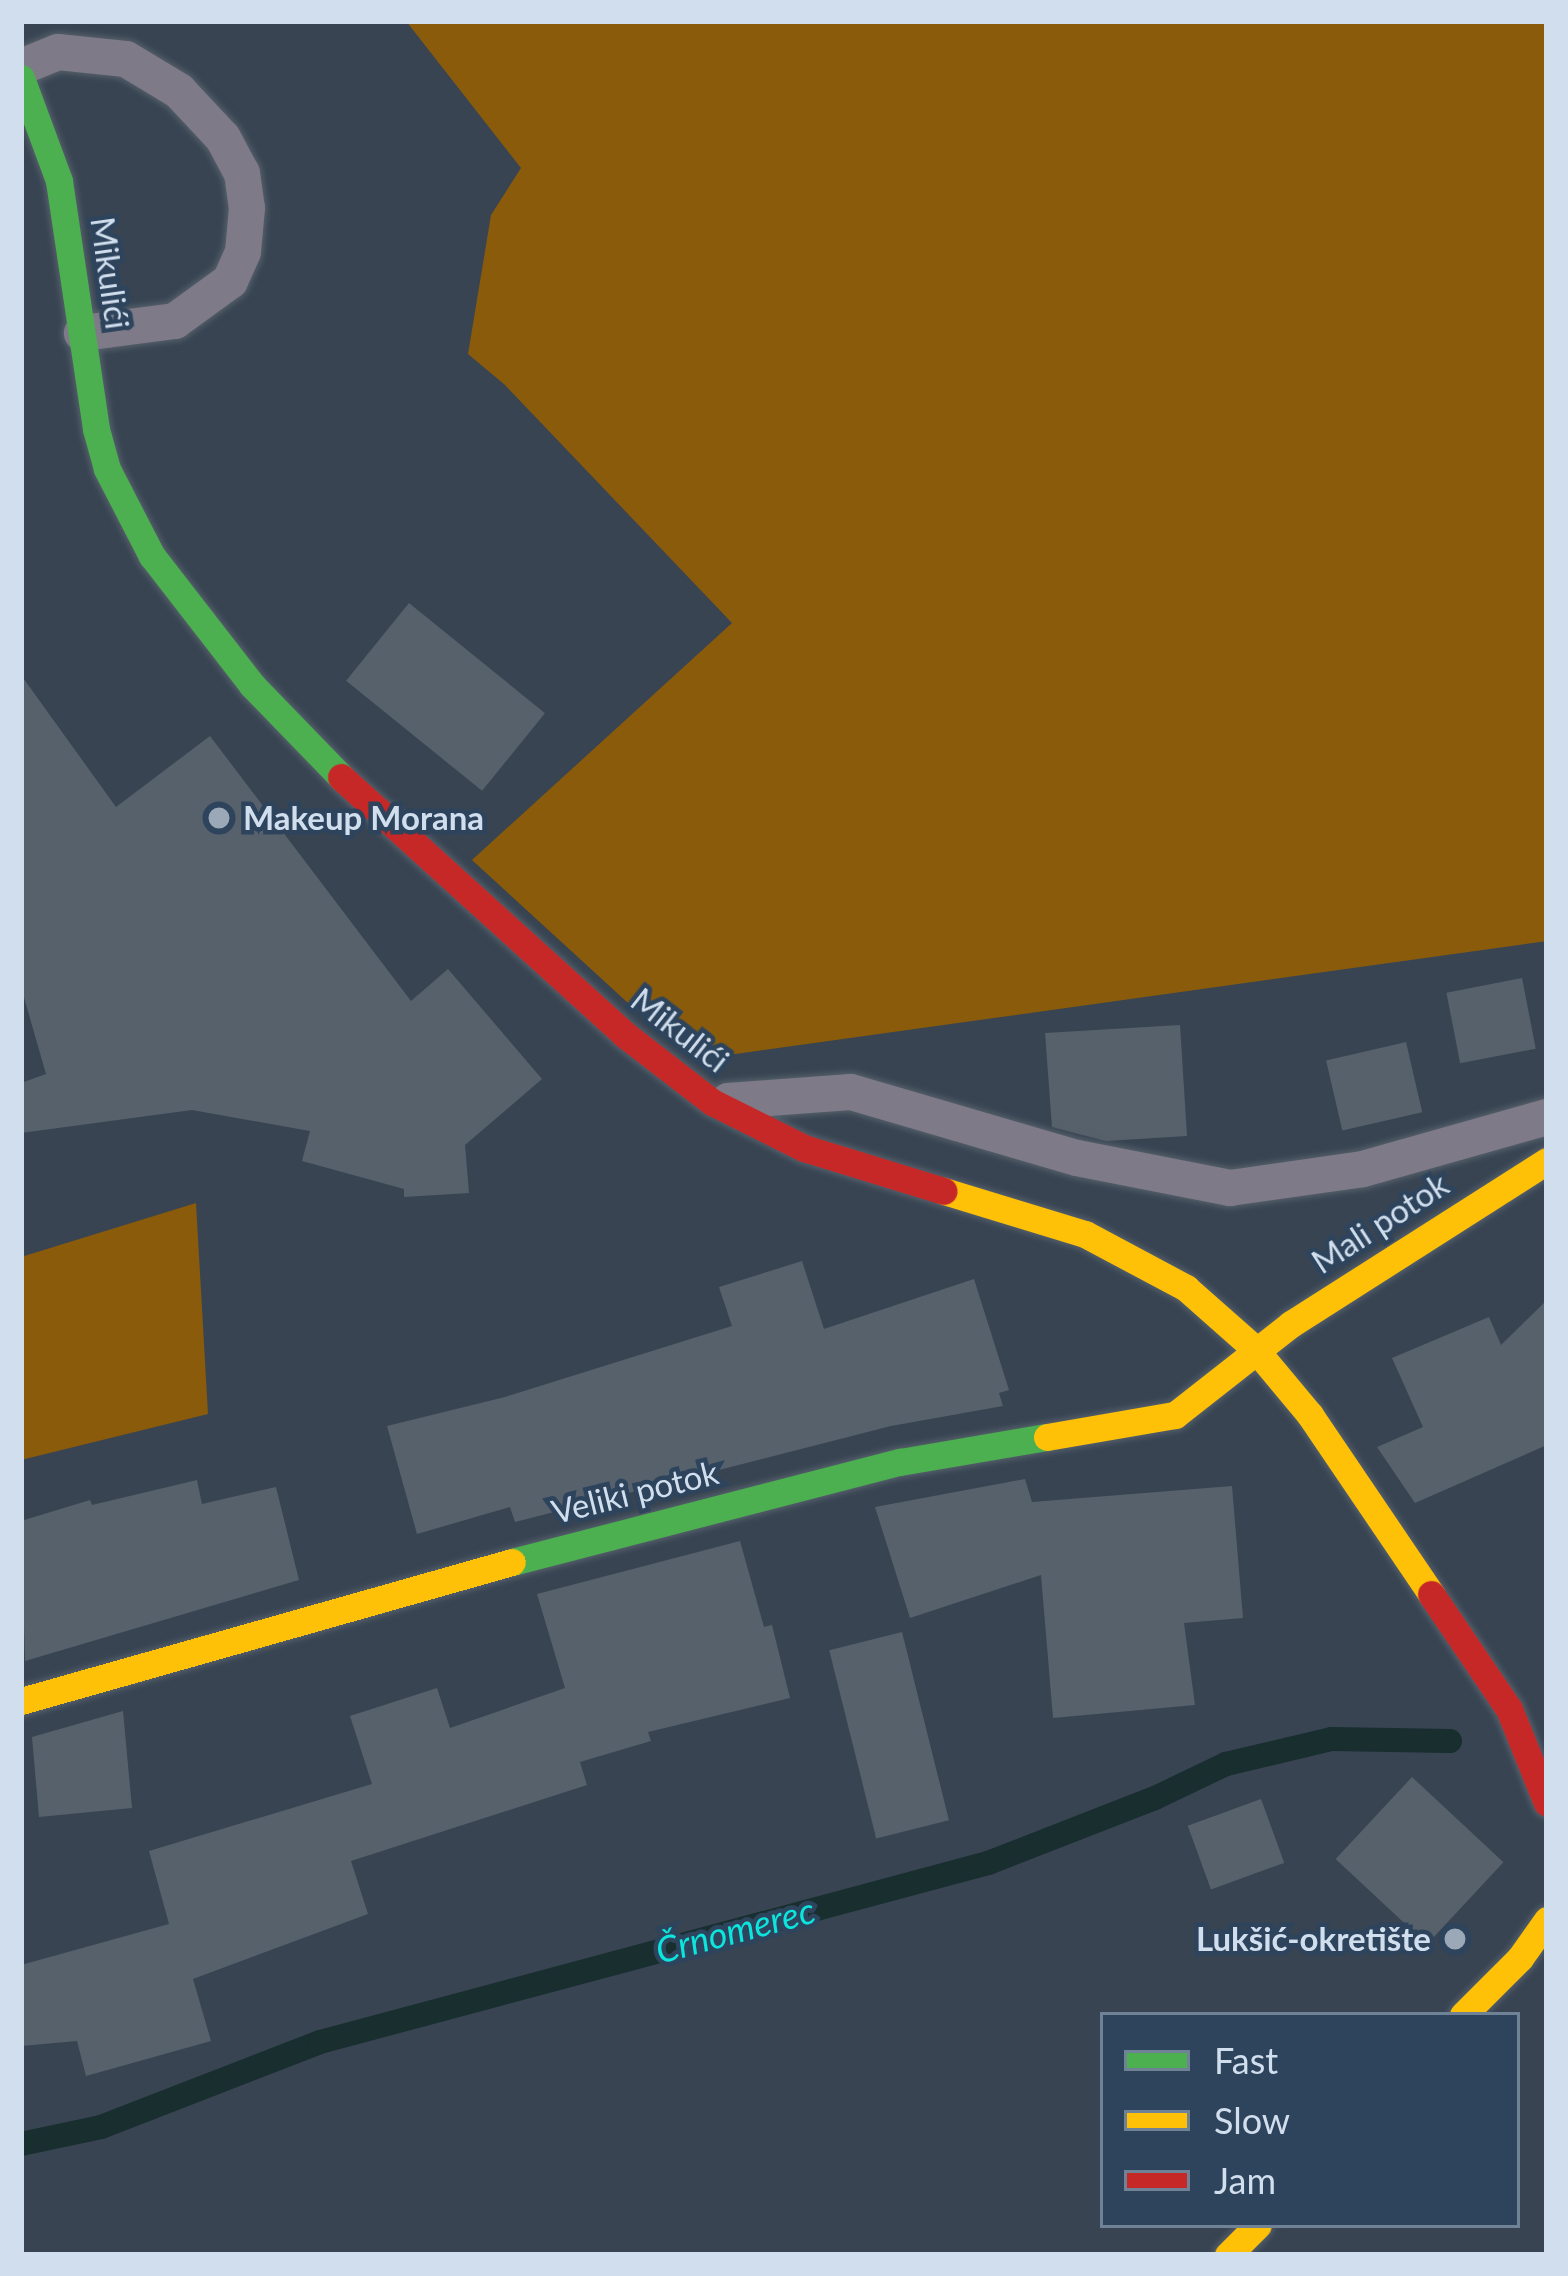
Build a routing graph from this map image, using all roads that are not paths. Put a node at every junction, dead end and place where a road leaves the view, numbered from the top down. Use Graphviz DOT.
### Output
graph roads {
  1 [pos="21,67"];
  2 [pos="21,78"];
  3 [pos="82,333"];
  4 [pos="712,1102"];
  5 [pos="1547,1117"];
  6 [pos="1547,1161"];
  7 [pos="1255,1349"];
  8 [pos="21,1701"];
  9 [pos="1547,1803"];
  10 [pos="1547,1920"];
  11 [pos="1466,2012"];
  12 [pos="1255,2228"];
  13 [pos="1228,2255"];
  1 -- 3 [label="lane"];
  2 -- 3 [label="street, Mikulići"];
  3 -- 4 [label="street, Mikulići"];
  4 -- 5 [label="lane"];
  4 -- 7 [label="street, Mikulići"];
  6 -- 7 [label="street, Mali potok"];
  7 -- 8 [label="street, Veliki potok"];
  7 -- 9 [label="street, Mikulići"];
  10 -- 11 [label="street"];
  12 -- 13 [label="street"];
}
